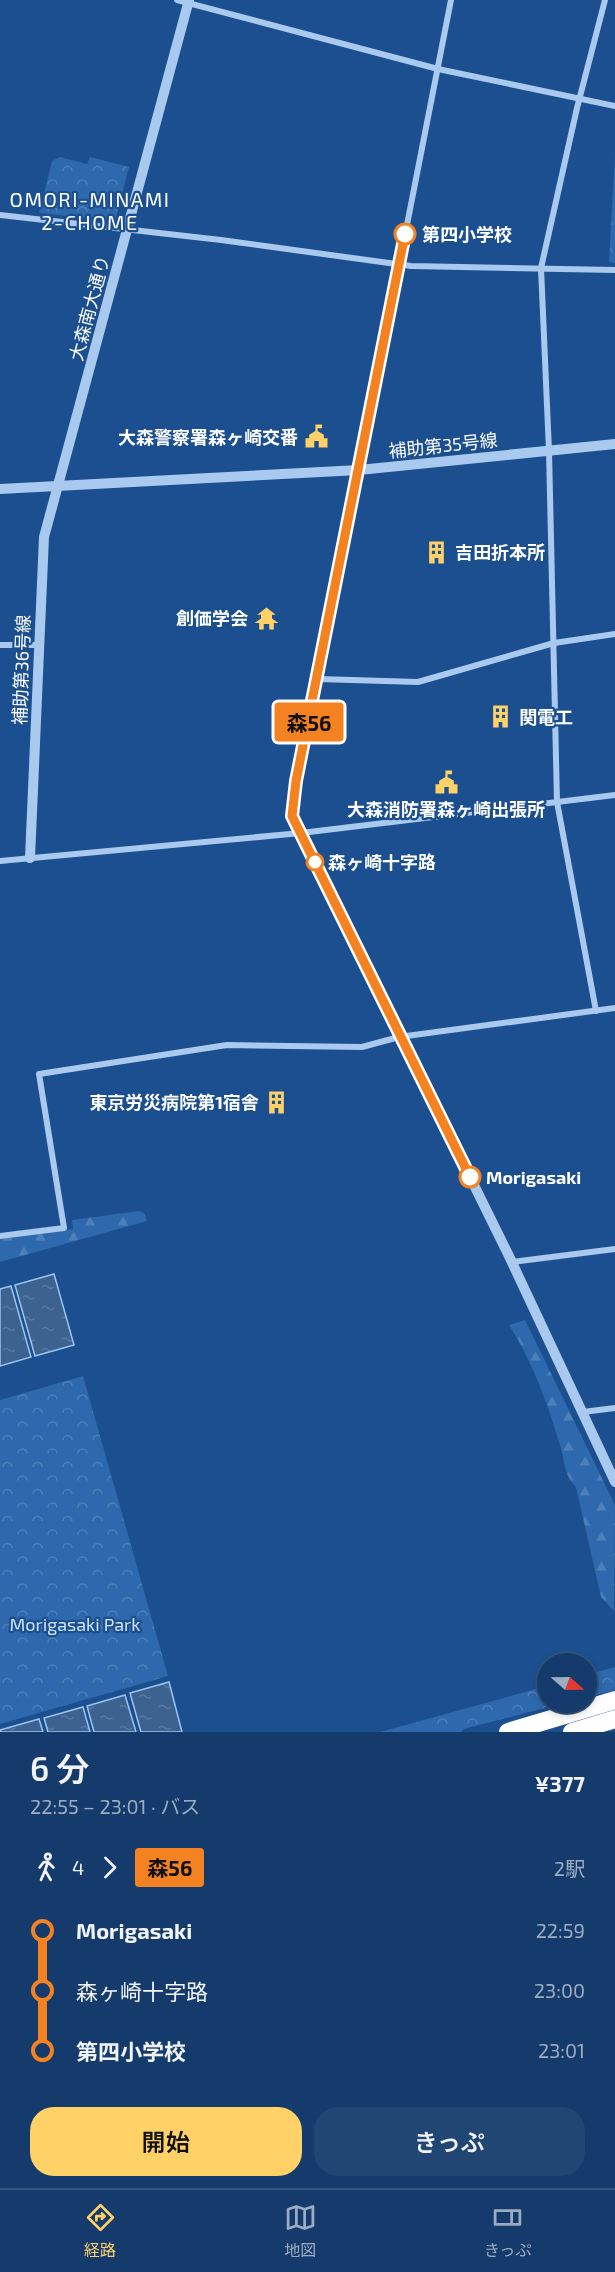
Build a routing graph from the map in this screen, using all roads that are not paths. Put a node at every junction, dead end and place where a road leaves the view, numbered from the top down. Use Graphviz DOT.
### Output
graph roads {
  1 [pos="451,0"];
  2 [pos="605,0"];
  3 [pos="185,1"];
  4 [pos="438,69"];
  5 [pos="579,99"];
  6 [pos="615,106"];
  7 [pos="0,215"];
  8 [pos="127,229"];
  9 [pos="400,264"];
  10 [pos="541,268"];
  11 [pos="615,270"];
  12 [pos="615,444"];
  13 [pos="549,451"];
  14 [pos="359,470"];
  15 [pos="59,486"];
  16 [pos="0,489"];
  17 [pos="615,634"];
  18 [pos="554,643"];
  19 [pos="0,645"];
  20 [pos="38,645"];
  21 [pos="318,679"];
  22 [pos="615,795"];
  23 [pos="558,802"];
  24 [pos="301,833"];
  25 [pos="30,858"];
  26 [pos="0,861"];
  27 [pos="615,1008"];
  28 [pos="596,1011"];
  29 [pos="399,1037"];
  30 [pos="0,1236"];
  31 [pos="615,1249"];
  32 [pos="512,1262"];
  33 [pos="615,1408"];
  34 [pos="583,1412"];
  35 [pos="615,1482"];
  36 [pos="615,1700"];
  37 [pos="615,1719"];
  38 [pos="515,1730"];
  39 [pos="503,1732"];
  40 [pos="572,1732"];
  1 -- 4 [label="street"];
  2 -- 5 [label="street"];
  3 -- 4 [label="street"];
  3 -- 8 [label="street, 大森南大通り"];
  4 -- 5 [label="street"];
  4 -- 9 [label="street"];
  5 -- 6 [label="street"];
  5 -- 10 [label="street"];
  7 -- 8 [label="street"];
  8 -- 9 [label="street"];
  8 -- 15 [label="street, 大森南大通り"];
  9 -- 10 [label="street"];
  9 -- 14 [label="street"];
  10 -- 11 [label="street"];
  10 -- 13 [label="street"];
  12 -- 13 [label="street, 補助第35号線"];
  13 -- 14 [label="street, 補助第35号線"];
  13 -- 18 [label="street"];
  14 -- 15 [label="street, 補助第35号線"];
  14 -- 21 [label="street"];
  15 -- 16 [label="street, 補助第35号線"];
  15 -- 20 [label="street, 補助第36号線"];
  17 -- 18 [label="street"];
  18 -- 21 [label="street"];
  18 -- 23 [label="street"];
  19 -- 20 [label="street"];
  20 -- 25 [label="street, 補助第36号線"];
  21 -- 24 [label="street"];
  22 -- 23 [label="street"];
  23 -- 24 [label="street"];
  23 -- 28 [label="street"];
  24 -- 25 [label="street"];
  24 -- 29 [label="street"];
  25 -- 26 [label="street"];
  27 -- 28 [label="street"];
  28 -- 29 [label="street"];
  29 -- 30 [label="street"];
  29 -- 32 [label="street"];
  31 -- 32 [label="street"];
  32 -- 34 [label="street"];
  33 -- 34 [label="street"];
  34 -- 35 [label="street"];
  36 -- 38 [label="highway"];
  37 -- 40 [label="highway"];
  38 -- 39 [label="highway"];
}
